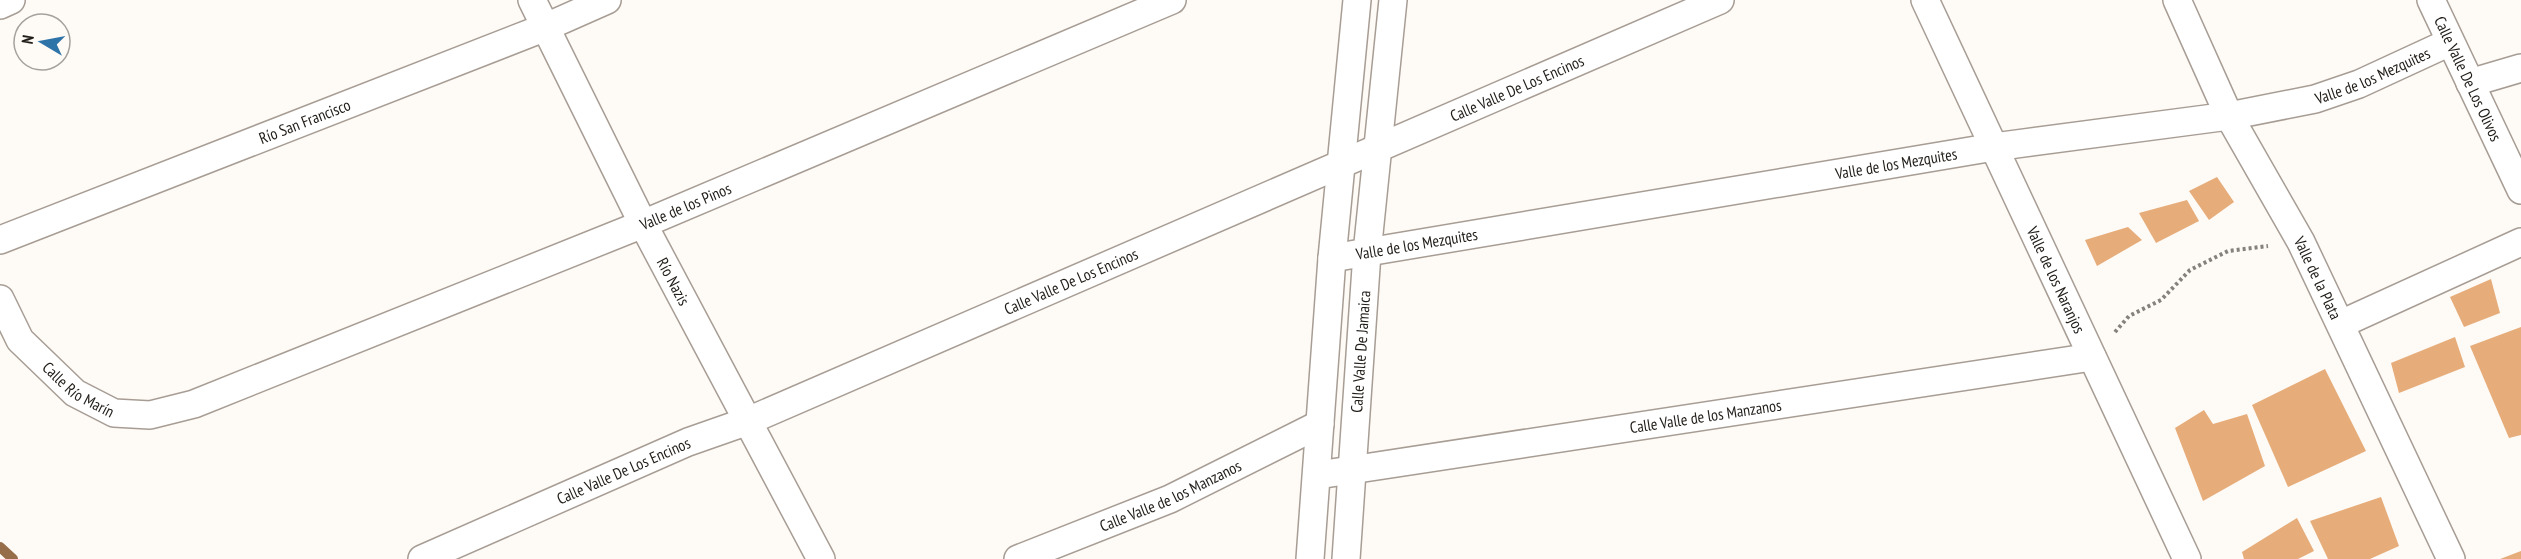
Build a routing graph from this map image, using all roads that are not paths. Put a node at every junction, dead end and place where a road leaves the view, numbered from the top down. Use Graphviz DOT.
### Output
graph roads {
  1 [pos="11,0"];
  2 [pos="532,0"];
  3 [pos="607,0"];
  4 [pos="1172,0"];
  5 [pos="1358,0"];
  6 [pos="1393,0"];
  7 [pos="1720,0"];
  8 [pos="1925,0"];
  9 [pos="2177,0"];
  10 [pos="2431,0"];
  11 [pos="0,5"];
  12 [pos="546,27"];
  13 [pos="2450,42"];
  14 [pos="2521,68"];
  15 [pos="2470,83"];
  16 [pos="2229,116"];
  17 [pos="1994,147"];
  18 [pos="1377,148"];
  19 [pos="1340,166"];
  20 [pos="2521,190"];
  21 [pos="643,224"];
  22 [pos="0,240"];
  23 [pos="2521,242"];
  24 [pos="1367,253"];
  25 [pos="1332,258"];
  26 [pos="0,299"];
  27 [pos="2341,324"];
  28 [pos="2092,357"];
  29 [pos="194,404"];
  30 [pos="748,421"];
  31 [pos="1320,424"];
  32 [pos="1351,470"];
  33 [pos="1318,475"];
  34 [pos="1081,547"];
  35 [pos="422,559"];
  36 [pos="821,559"];
  37 [pos="1018,559"];
  38 [pos="1310,559"];
  39 [pos="1346,559"];
  40 [pos="2187,559"];
  41 [pos="2451,559"];
  1 -- 11 [label="street"];
  2 -- 12 [label="street, Río Nazis"];
  3 -- 12 [label="street, Río San Francisco"];
  4 -- 21 [label="street, Valle de los Pinos"];
  5 -- 19 [label="street, Calle Valle De Jamaica"];
  6 -- 18 [label="street, Calle Valle De Jamaica"];
  7 -- 18 [label="street, Calle Valle De Los Encinos"];
  8 -- 17 [label="street, Valle de los Naranjos"];
  9 -- 16 [label="street, Valle de la Plata"];
  10 -- 13 [label="street, Calle Valle De Los Olivos"];
  12 -- 21 [label="street, Río Nazis"];
  12 -- 22 [label="street, Río San Francisco"];
  13 -- 15 [label="street, Calle Valle De Los Olivos"];
  13 -- 16 [label="street, Valle de los Mezquites"];
  14 -- 15 [label="street"];
  15 -- 20 [label="street, Calle Valle De Los Olivos"];
  16 -- 17 [label="street, Valle de los Mezquites"];
  16 -- 27 [label="street, Valle de la Plata"];
  17 -- 24 [label="street, Valle de los Mezquites"];
  17 -- 28 [label="street, Valle de los Naranjos"];
  18 -- 19 [label="street, Calle Valle De Los Encinos"];
  18 -- 24 [label="street, Calle Valle De Jamaica"];
  19 -- 25 [label="street, Calle Valle De Jamaica"];
  19 -- 30 [label="street, Calle Valle De Los Encinos"];
  21 -- 29 [label="street, Valle de los Pinos"];
  21 -- 30 [label="street, Río Nazis"];
  23 -- 27 [label="street"];
  24 -- 25 [label="street, Valle de los Mezquites"];
  24 -- 32 [label="street, Calle Valle De Jamaica"];
  25 -- 31 [label="street, Calle Valle De Jamaica"];
  26 -- 29 [label="street, Calle Río Marín"];
  27 -- 41 [label="street, Valle de la Plata"];
  28 -- 32 [label="street, Calle Valle de los Manzanos"];
  28 -- 40 [label="street, Valle de los Naranjos"];
  30 -- 35 [label="street, Calle Valle De Los Encinos"];
  30 -- 36 [label="street, Río Nazis"];
  31 -- 33 [label="street, Calle Valle De Jamaica"];
  31 -- 34 [label="street, Calle Valle de los Manzanos"];
  32 -- 33 [label="street, Calle Valle de los Manzanos"];
  32 -- 39 [label="street, Calle Valle De Jamaica"];
  33 -- 38 [label="street, Calle Valle De Jamaica"];
  34 -- 37 [label="street, Calle Valle de los Manzanos"];
}
